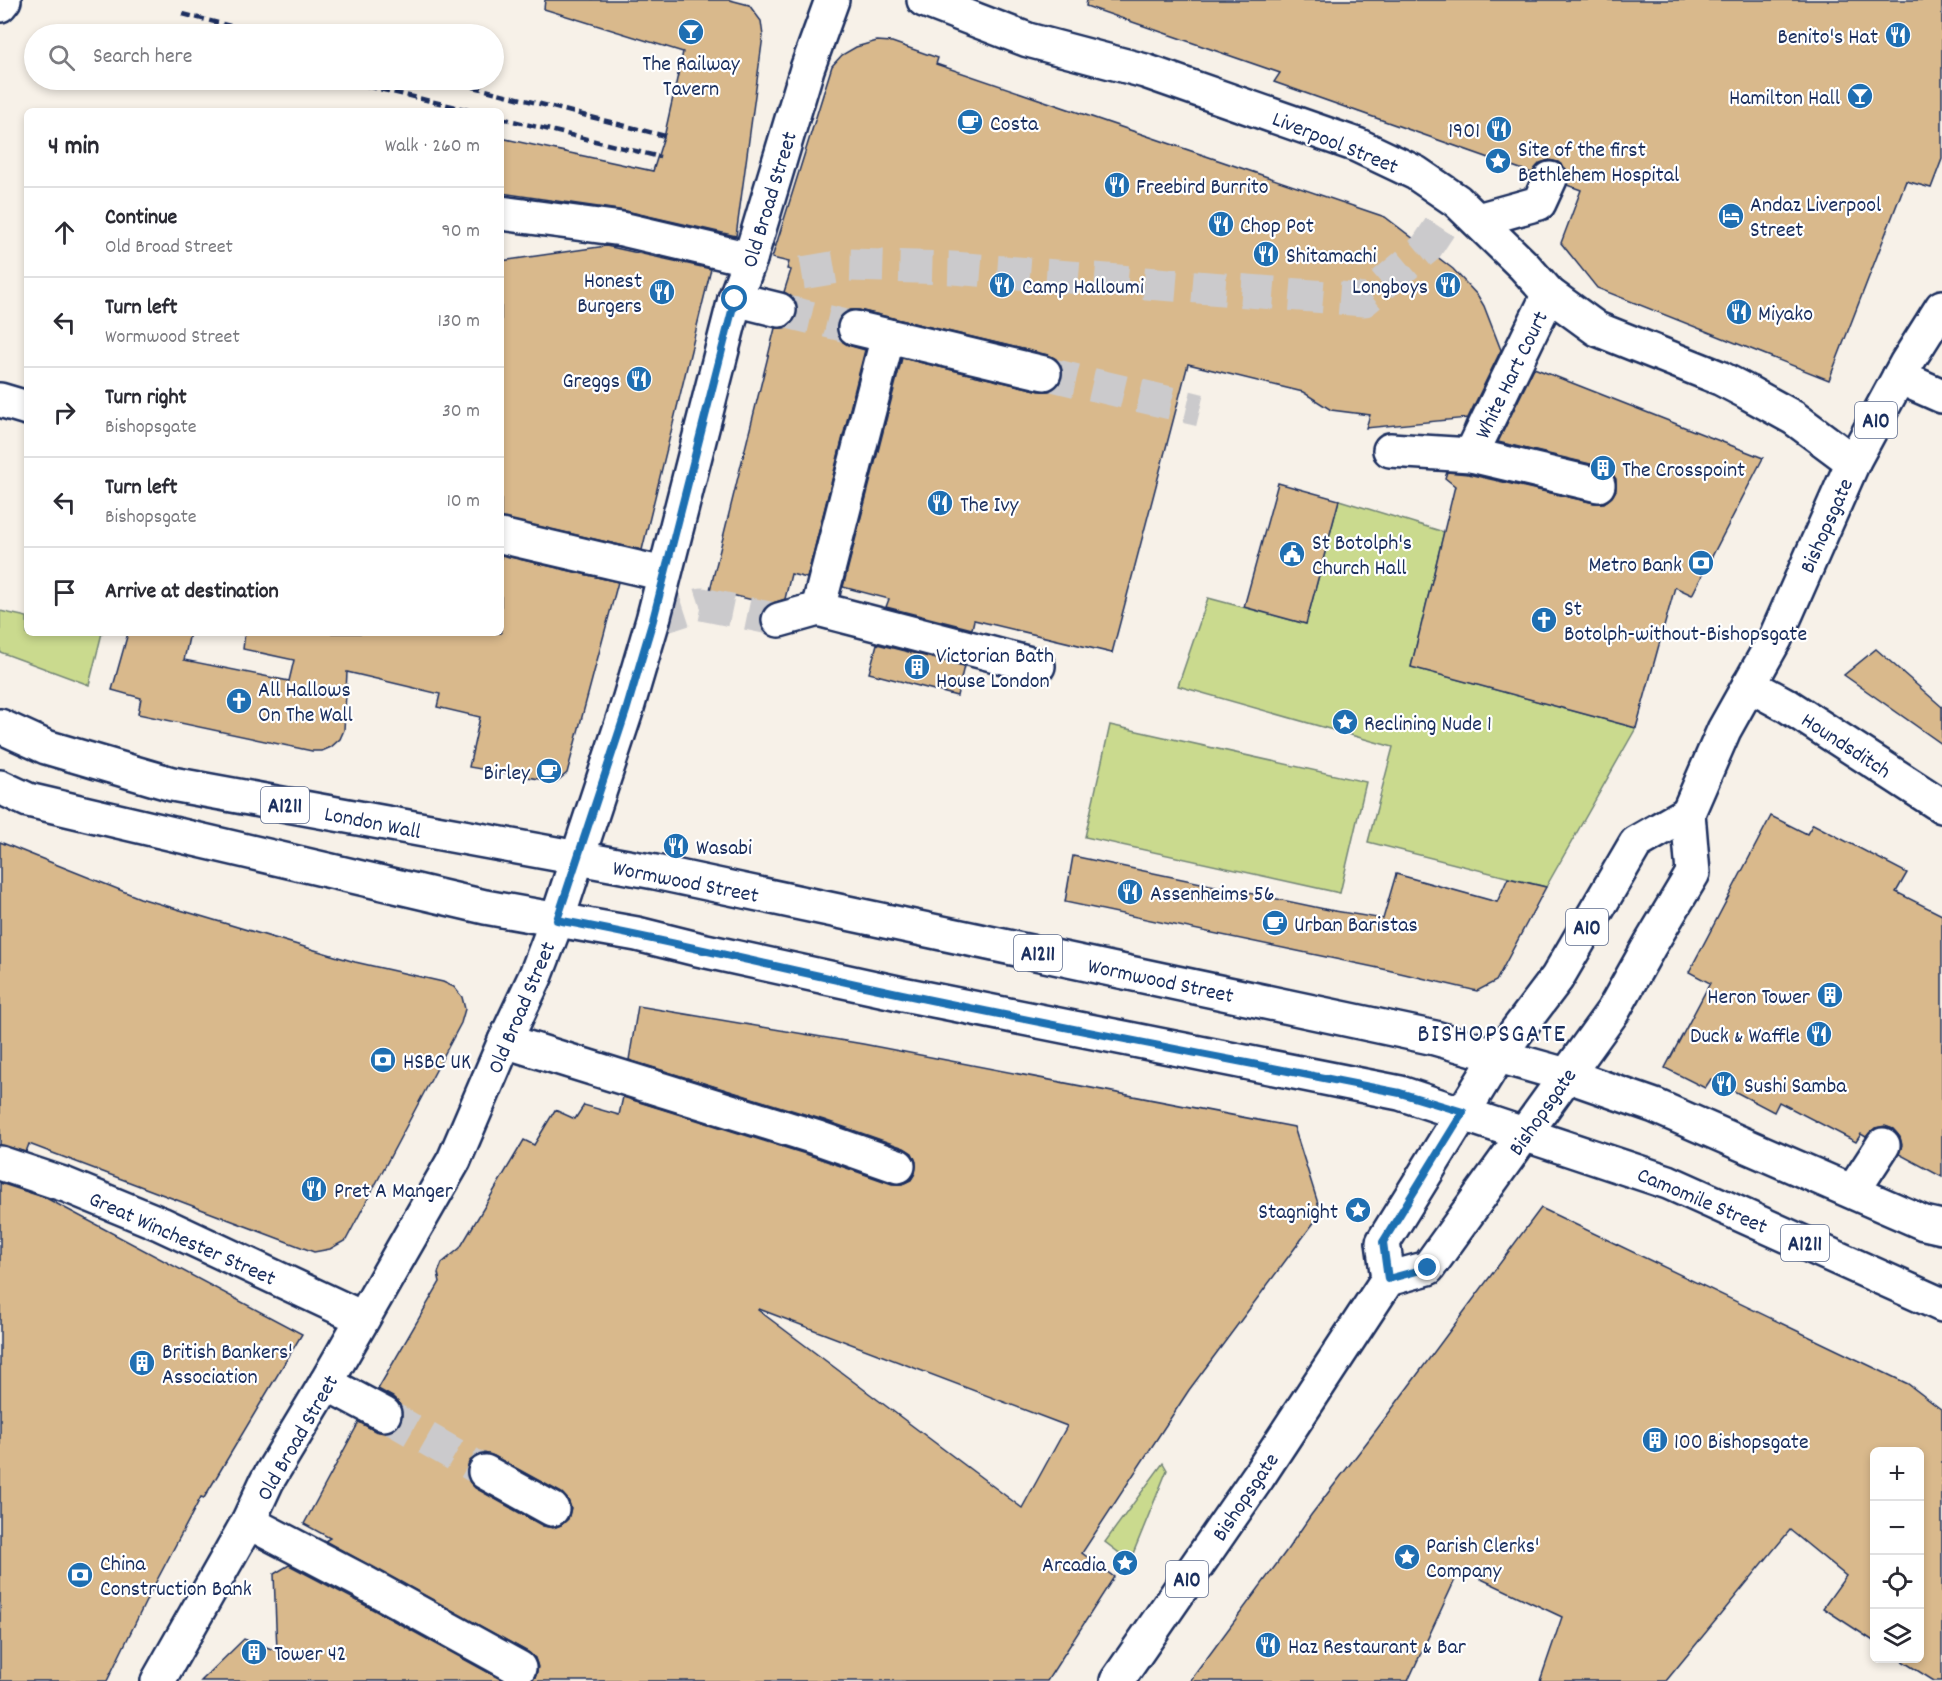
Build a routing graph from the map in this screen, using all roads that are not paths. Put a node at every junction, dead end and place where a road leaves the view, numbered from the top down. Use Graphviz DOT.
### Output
graph roads {
  1 [pos="4,0"];
  2 [pos="832,0"];
  3 [pos="924,0"];
  4 [pos="0,5"];
  5 [pos="1550,179"];
  6 [pos="504,213"];
  7 [pos="1478,220"];
  8 [pos="750,259"];
  9 [pos="1549,294"];
  10 [pos="735,299"];
  11 [pos="1942,307"];
  12 [pos="779,310"];
  13 [pos="855,328"];
  14 [pos="888,336"];
  15 [pos="1044,373"];
  16 [pos="1899,378"];
  17 [pos="1942,396"];
  18 [pos="0,400"];
  19 [pos="24,407"];
  20 [pos="1390,450"];
  21 [pos="1471,455"];
  22 [pos="1852,462"];
  23 [pos="1598,485"];
  24 [pos="504,537"];
  25 [pos="664,574"];
  26 [pos="818,609"];
  27 [pos="779,620"];
  28 [pos="1038,666"];
  29 [pos="1749,686"];
  30 [pos="0,726"];
  31 [pos="0,787"];
  32 [pos="1942,806"];
  33 [pos="1688,813"];
  34 [pos="576,859"];
  35 [pos="557,920"];
  36 [pos="506,1041"];
  37 [pos="1498,1056"];
  38 [pos="1566,1075"];
  39 [pos="1463,1112"];
  40 [pos="1526,1134"];
  41 [pos="1882,1146"];
  42 [pos="0,1163"];
  43 [pos="898,1166"];
  44 [pos="1852,1191"];
  45 [pos="1933,1225"];
  46 [pos="1388,1279"];
  47 [pos="1942,1305"];
  48 [pos="363,1318"];
  49 [pos="326,1383"];
  50 [pos="384,1414"];
  51 [pos="485,1472"];
  52 [pos="552,1509"];
  53 [pos="248,1522"];
  54 [pos="519,1668"];
  55 [pos="158,1681"];
  56 [pos="1117,1681"];
  1 -- 4 [label="main road"];
  2 -- 8 [label="main road, Old Broad Street"];
  3 -- 7 [label="main road, Liverpool Street"];
  5 -- 7 [label="main road"];
  6 -- 8 [label="main road"];
  7 -- 9 [label="main road, Liverpool Street"];
  8 -- 10 [label="main road, Old Broad Street"];
  9 -- 21 [label="main road, White Hart Court"];
  9 -- 22 [label="main road, Liverpool Street"];
  10 -- 12 [label="main road"];
  10 -- 25 [label="main road, Old Broad Street"];
  11 -- 16 [label="main road, Bishopsgate / A10"];
  13 -- 14 [label="main road"];
  14 -- 15 [label="main road"];
  14 -- 26 [label="main road"];
  16 -- 17 [label="main road"];
  16 -- 22 [label="main road, Bishopsgate / A10"];
  18 -- 19 [label="main road"];
  20 -- 21 [label="main road, White Hart Court"];
  21 -- 23 [label="main road, White Hart Court"];
  22 -- 29 [label="main road, Bishopsgate / A10"];
  24 -- 25 [label="main road"];
  25 -- 34 [label="main road, Old Broad Street"];
  26 -- 27 [label="main road"];
  26 -- 28 [label="main road"];
  29 -- 32 [label="main road, Houndsditch"];
  29 -- 33 [label="main road, Bishopsgate / A10"];
  30 -- 34 [label="main road, London Wall / A1211"];
  31 -- 35 [label="main road, A1211"];
  33 -- 37 [label="main road, A10"];
  33 -- 38 [label="main road, Bishopsgate / A10"];
  34 -- 35 [label="main road, Old Broad Street"];
  34 -- 37 [label="main road, Wormwood Street / A1211"];
  35 -- 36 [label="main road, Old Broad Street"];
  35 -- 39 [label="main road, A1211"];
  36 -- 43 [label="main road"];
  36 -- 48 [label="main road, Old Broad Street"];
  37 -- 38 [label="main road, Wormwood Street"];
  37 -- 39 [label="main road, A10"];
  38 -- 40 [label="main road, Bishopsgate / A10"];
  38 -- 44 [label="main road"];
  39 -- 40 [label="main road, Camomile Street"];
  39 -- 46 [label="main road, A10"];
  40 -- 46 [label="main road, Bishopsgate / A10"];
  40 -- 47 [label="main road, Camomile Street / A1211"];
  41 -- 44 [label="main road"];
  42 -- 48 [label="main road, Great Winchester Street"];
  44 -- 45 [label="main road"];
  46 -- 56 [label="main road, Bishopsgate / A10"];
  48 -- 49 [label="main road, Old Broad Street"];
  49 -- 50 [label="main road"];
  49 -- 53 [label="main road, Old Broad Street"];
  51 -- 52 [label="main road"];
  53 -- 54 [label="main road"];
  53 -- 55 [label="main road, Old Broad Street"];
}
